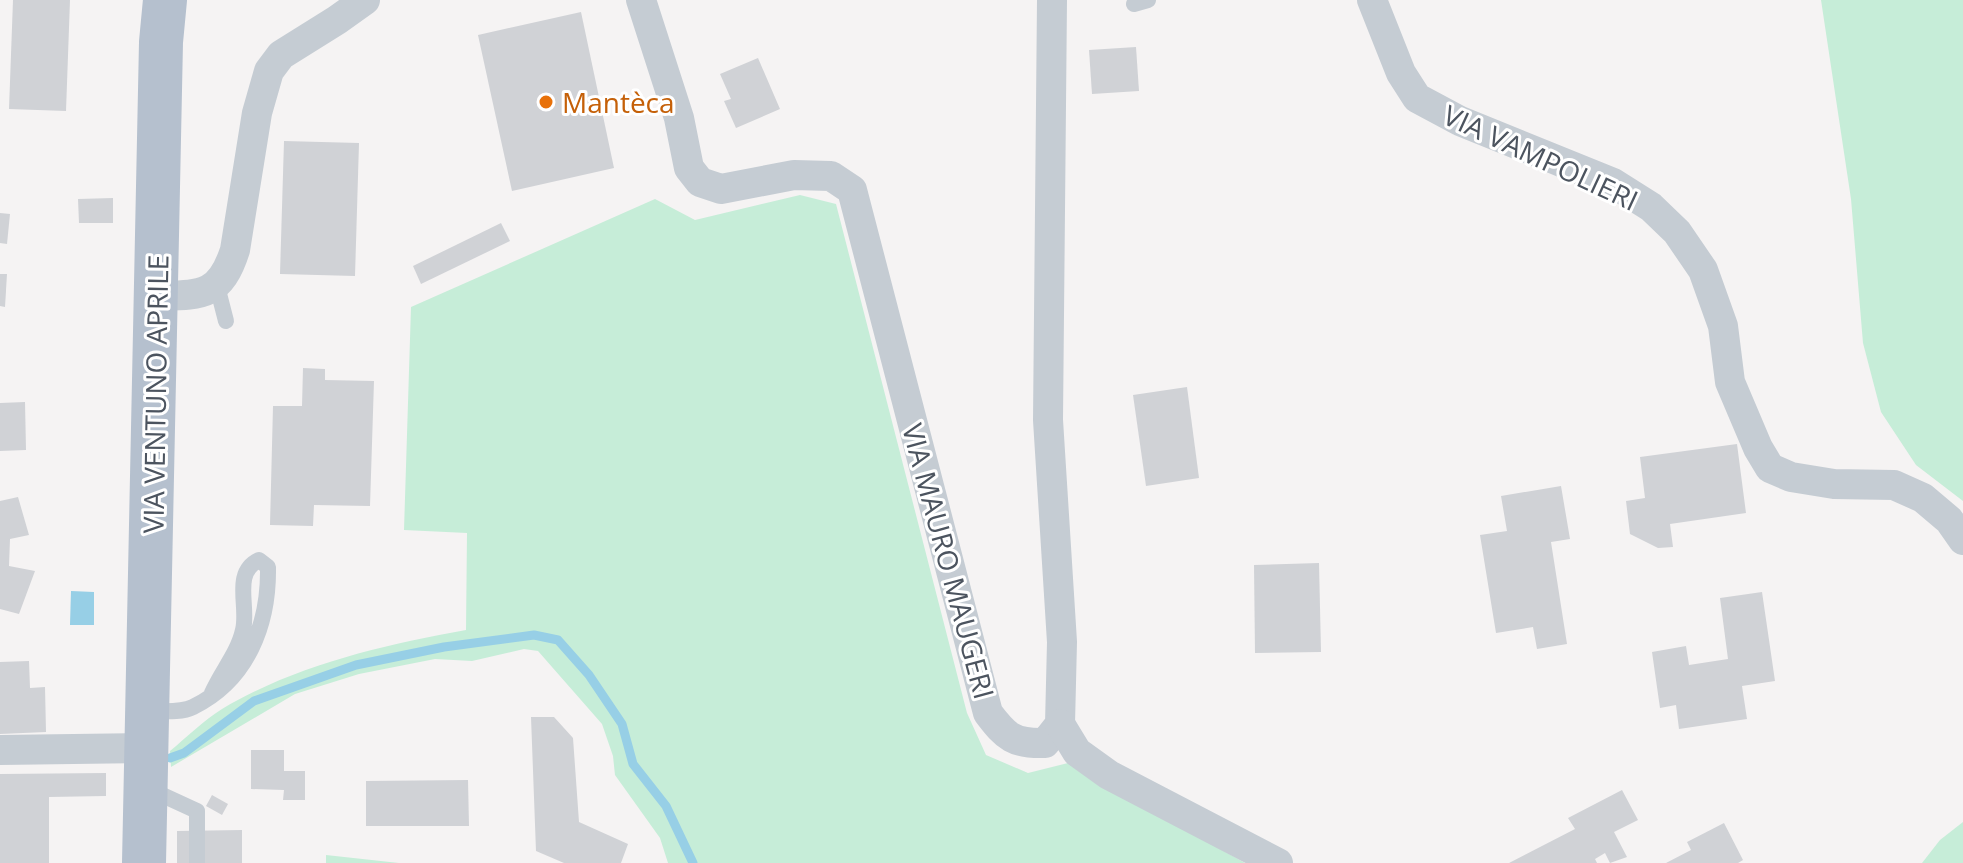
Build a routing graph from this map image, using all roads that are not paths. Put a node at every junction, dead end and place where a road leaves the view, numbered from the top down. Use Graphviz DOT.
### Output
graph roads {
  1 [pos="165,0"];
  2 [pos="365,0"];
  3 [pos="641,0"];
  4 [pos="1052,0"];
  5 [pos="1372,0"];
  6 [pos="217,286"];
  7 [pos="157,296"];
  8 [pos="226,321"];
  9 [pos="1963,540"];
  10 [pos="212,693"];
  11 [pos="1060,724"];
  12 [pos="147,749"];
  13 [pos="0,750"];
  14 [pos="144,863"];
  15 [pos="197,863"];
  16 [pos="1278,863"];
  1 -- 7 [label="main road, VIA VENTUNO APRILE"];
  2 -- 6 [label="street"];
  3 -- 11 [label="street, VIA MAURO MAUGERI"];
  4 -- 11 [label="street"];
  5 -- 9 [label="street, VIA VAMPOLIERI"];
  6 -- 7 [label="street"];
  6 -- 8 [label="lane"];
  7 -- 12 [label="main road, VIA VENTUNO APRILE"];
  10 -- 10 [label="lane"];
  10 -- 12 [label="lane"];
  11 -- 16 [label="street"];
  12 -- 13 [label="street"];
  12 -- 14 [label="main road, VIA VENTUNO APRILE"];
  12 -- 15 [label="lane"];
}
